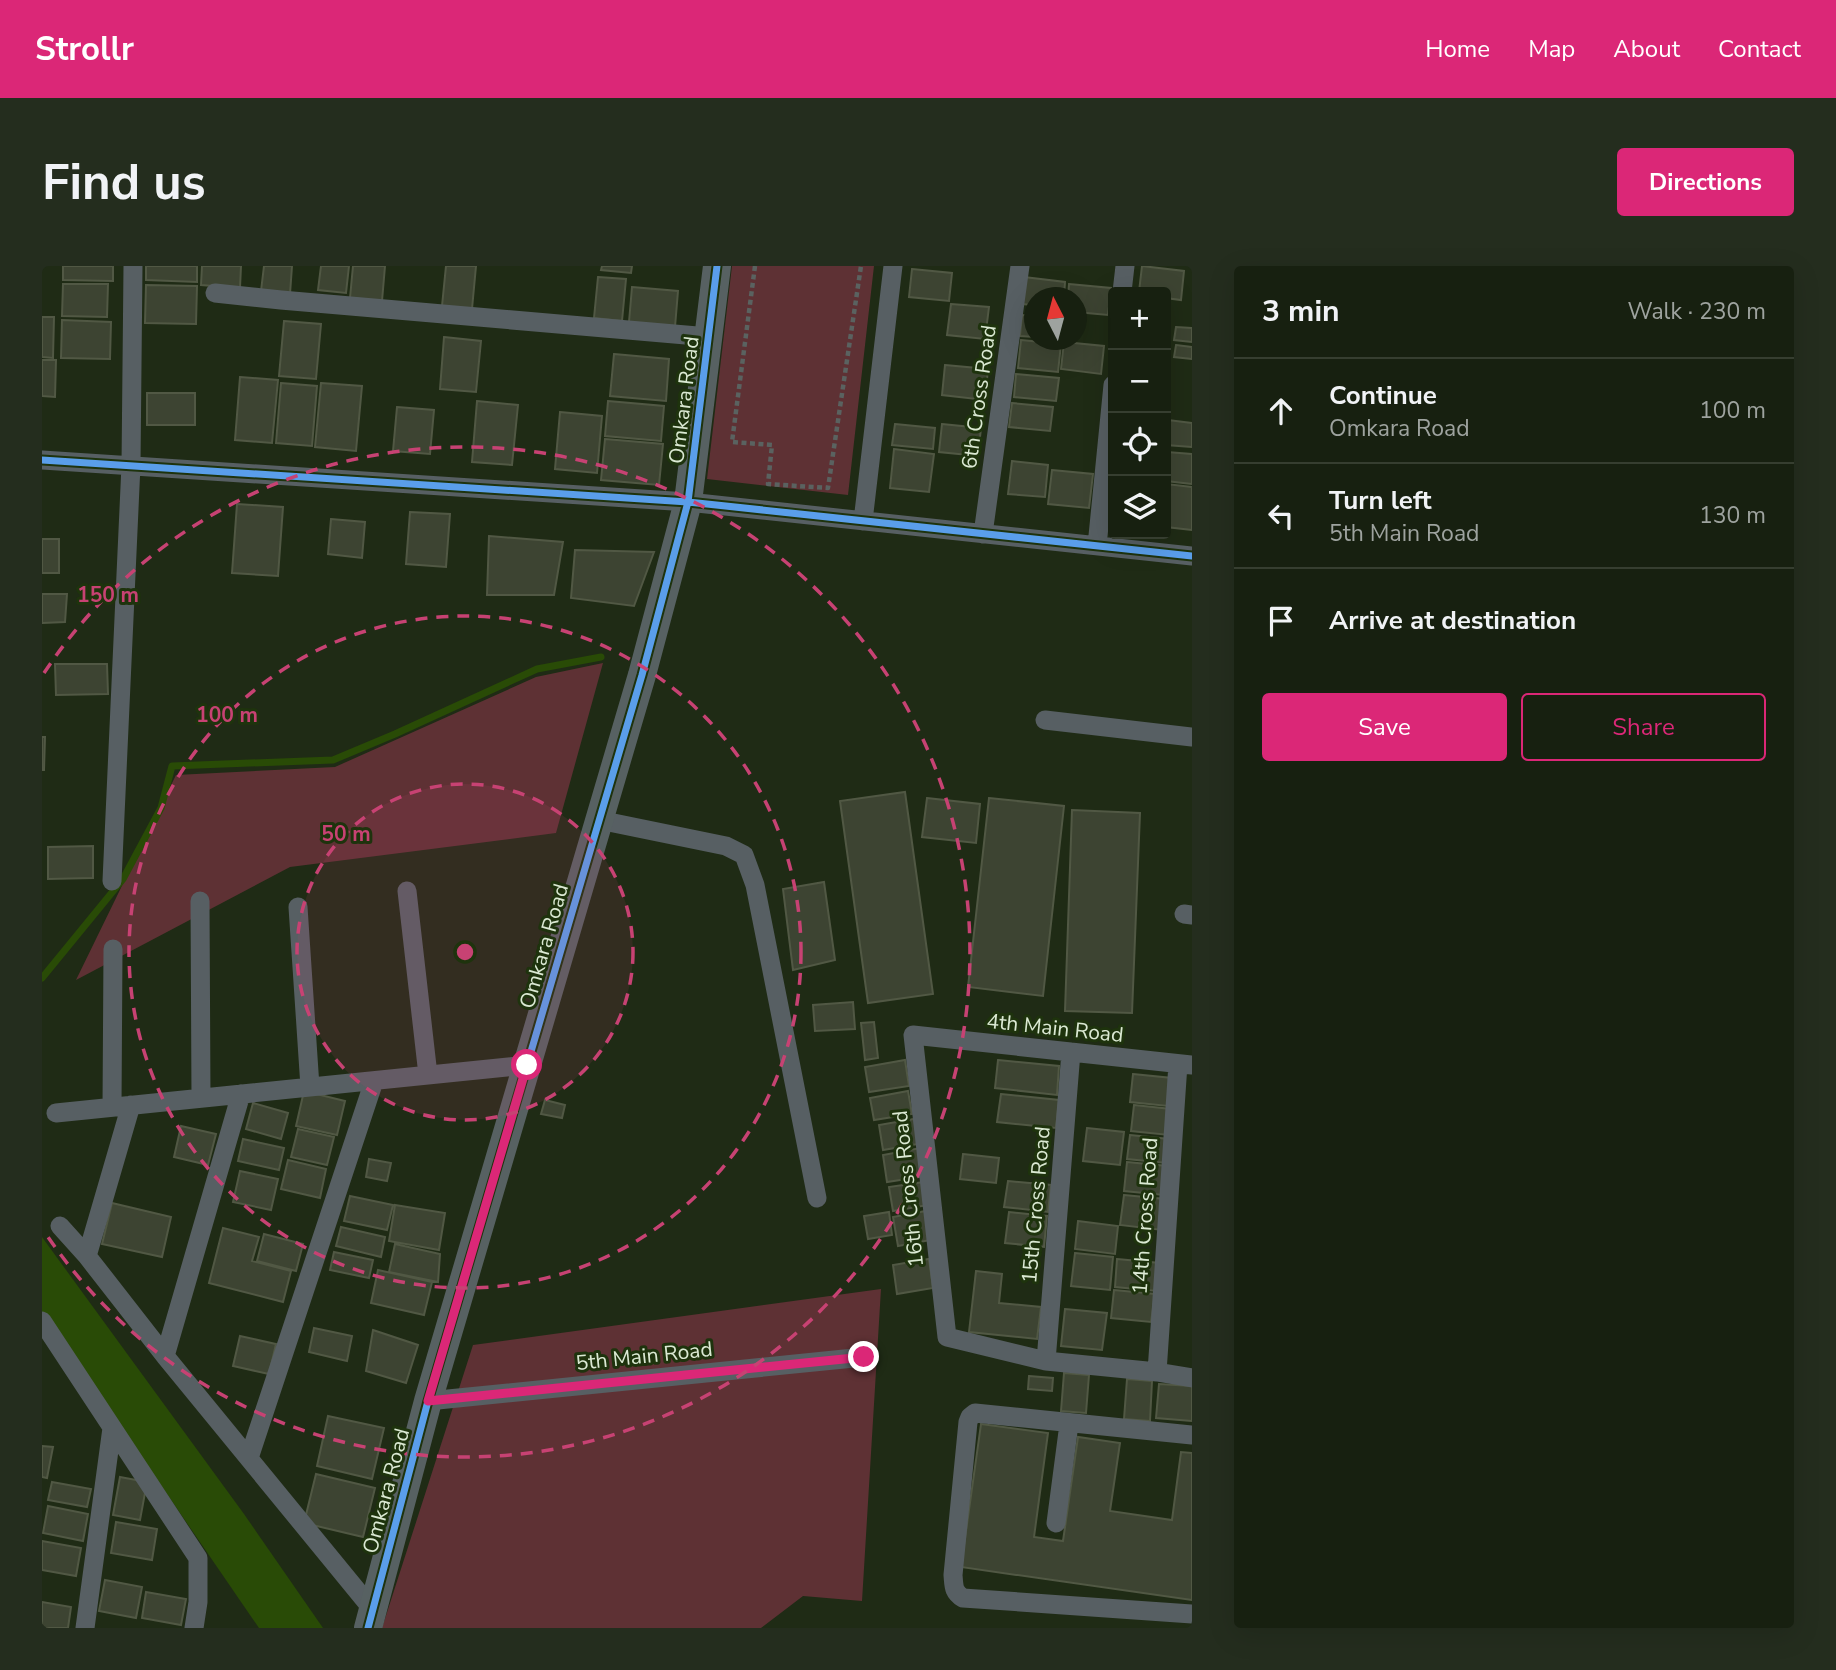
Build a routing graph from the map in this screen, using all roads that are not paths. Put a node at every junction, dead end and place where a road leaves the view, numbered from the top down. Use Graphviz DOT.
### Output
graph roads {
  1 [pos="133,266"];
  2 [pos="717,266"];
  3 [pos="892,266"];
  4 [pos="1020,266"];
  5 [pos="1125,266"];
  6 [pos="1123,287"];
  7 [pos="215,293"];
  8 [pos="709,337"];
  9 [pos="1110,413"];
  10 [pos="42,460"];
  11 [pos="131,465"];
  12 [pos="688,502"];
  13 [pos="863,521"];
  14 [pos="983,534"];
  15 [pos="1097,547"];
  16 [pos="1192,556"];
  17 [pos="1045,720"];
  18 [pos="1192,737"];
  19 [pos="599,820"];
  20 [pos="112,881"];
  21 [pos="407,891"];
  22 [pos="200,901"];
  23 [pos="298,908"];
  24 [pos="113,949"];
  25 [pos="913,1035"];
  26 [pos="1071,1052"];
  27 [pos="527,1065"];
  28 [pos="1185,1065"];
  29 [pos="428,1075"];
  30 [pos="374,1081"];
  31 [pos="310,1087"];
  32 [pos="241,1094"];
  33 [pos="201,1098"];
  34 [pos="121,1106"];
  35 [pos="56,1113"];
  36 [pos="817,1198"];
  37 [pos="60,1226"];
  38 [pos="87,1256"];
  39 [pos="42,1321"];
  40 [pos="165,1356"];
  41 [pos="864,1357"];
  42 [pos="1046,1361"];
  43 [pos="1157,1372"];
  44 [pos="1192,1378"];
  45 [pos="428,1401"];
  46 [pos="1069,1424"];
  47 [pos="112,1428"];
  48 [pos="1192,1435"];
  49 [pos="249,1458"];
  50 [pos="1056,1523"];
  51 [pos="1192,1614"];
  52 [pos="370,1622"];
  53 [pos="85,1628"];
  54 [pos="194,1628"];
  1 -- 11 [label="street"];
  2 -- 8 [label="street, Omkara Road"];
  3 -- 13 [label="street"];
  4 -- 14 [label="street, 6th Cross Road"];
  5 -- 6 [label="street"];
  7 -- 8 [label="street"];
  8 -- 12 [label="street, Omkara Road"];
  9 -- 15 [label="street"];
  10 -- 11 [label="street"];
  11 -- 12 [label="street"];
  11 -- 20 [label="street"];
  12 -- 13 [label="street"];
  12 -- 19 [label="street, Omkara Road"];
  13 -- 14 [label="street"];
  14 -- 15 [label="street"];
  15 -- 16 [label="street"];
  17 -- 18 [label="street"];
  19 -- 27 [label="street, Omkara Road"];
  19 -- 36 [label="street"];
  21 -- 29 [label="street"];
  22 -- 33 [label="street"];
  23 -- 31 [label="street"];
  24 -- 34 [label="street"];
  25 -- 26 [label="street, 4th Main Road"];
  25 -- 42 [label="street, 16th Cross Road"];
  26 -- 28 [label="street, 4th Main Road"];
  26 -- 42 [label="street, 15th Cross Road"];
  27 -- 29 [label="street"];
  27 -- 45 [label="street, Omkara Road"];
  28 -- 43 [label="street, 14th Cross Road"];
  29 -- 30 [label="street"];
  30 -- 31 [label="street"];
  30 -- 49 [label="street"];
  31 -- 32 [label="street"];
  32 -- 33 [label="street"];
  32 -- 40 [label="street"];
  33 -- 34 [label="street"];
  34 -- 35 [label="street"];
  34 -- 38 [label="street"];
  37 -- 38 [label="street"];
  38 -- 40 [label="street"];
  39 -- 47 [label="street"];
  40 -- 49 [label="street"];
  41 -- 45 [label="street, 5th Main Road"];
  42 -- 43 [label="street"];
  43 -- 44 [label="street"];
  45 -- 52 [label="street, Omkara Road"];
  46 -- 48 [label="street"];
  46 -- 50 [label="street"];
  46 -- 51 [label="street"];
  47 -- 53 [label="street"];
  47 -- 54 [label="street"];
  49 -- 52 [label="street"];
}
